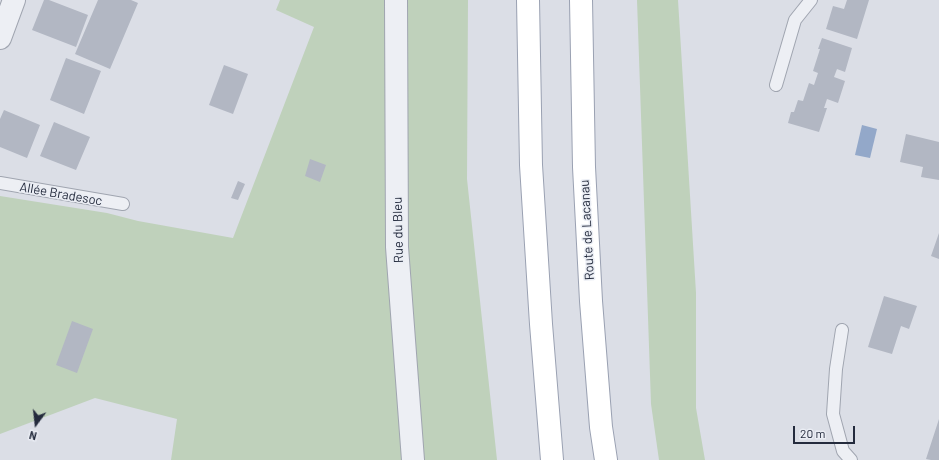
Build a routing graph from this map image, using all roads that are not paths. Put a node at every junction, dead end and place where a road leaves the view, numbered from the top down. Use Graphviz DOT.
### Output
graph roads {
  1 [pos="14,0"];
  2 [pos="396,0"];
  3 [pos="528,0"];
  4 [pos="582,0"];
  5 [pos="811,0"];
  6 [pos="0,38"];
  7 [pos="776,85"];
  8 [pos="0,183"];
  9 [pos="122,204"];
  10 [pos="842,330"];
  11 [pos="413,460"];
  12 [pos="552,460"];
  13 [pos="606,460"];
  14 [pos="851,460"];
  1 -- 6 [label="street"];
  2 -- 11 [label="street, Rue du Bleu"];
  3 -- 12 [label="main road"];
  4 -- 13 [label="main road, Route de Lacanau"];
  5 -- 7 [label="lane"];
  8 -- 9 [label="lane, Allée Bradesoc"];
  10 -- 14 [label="lane"];
}
